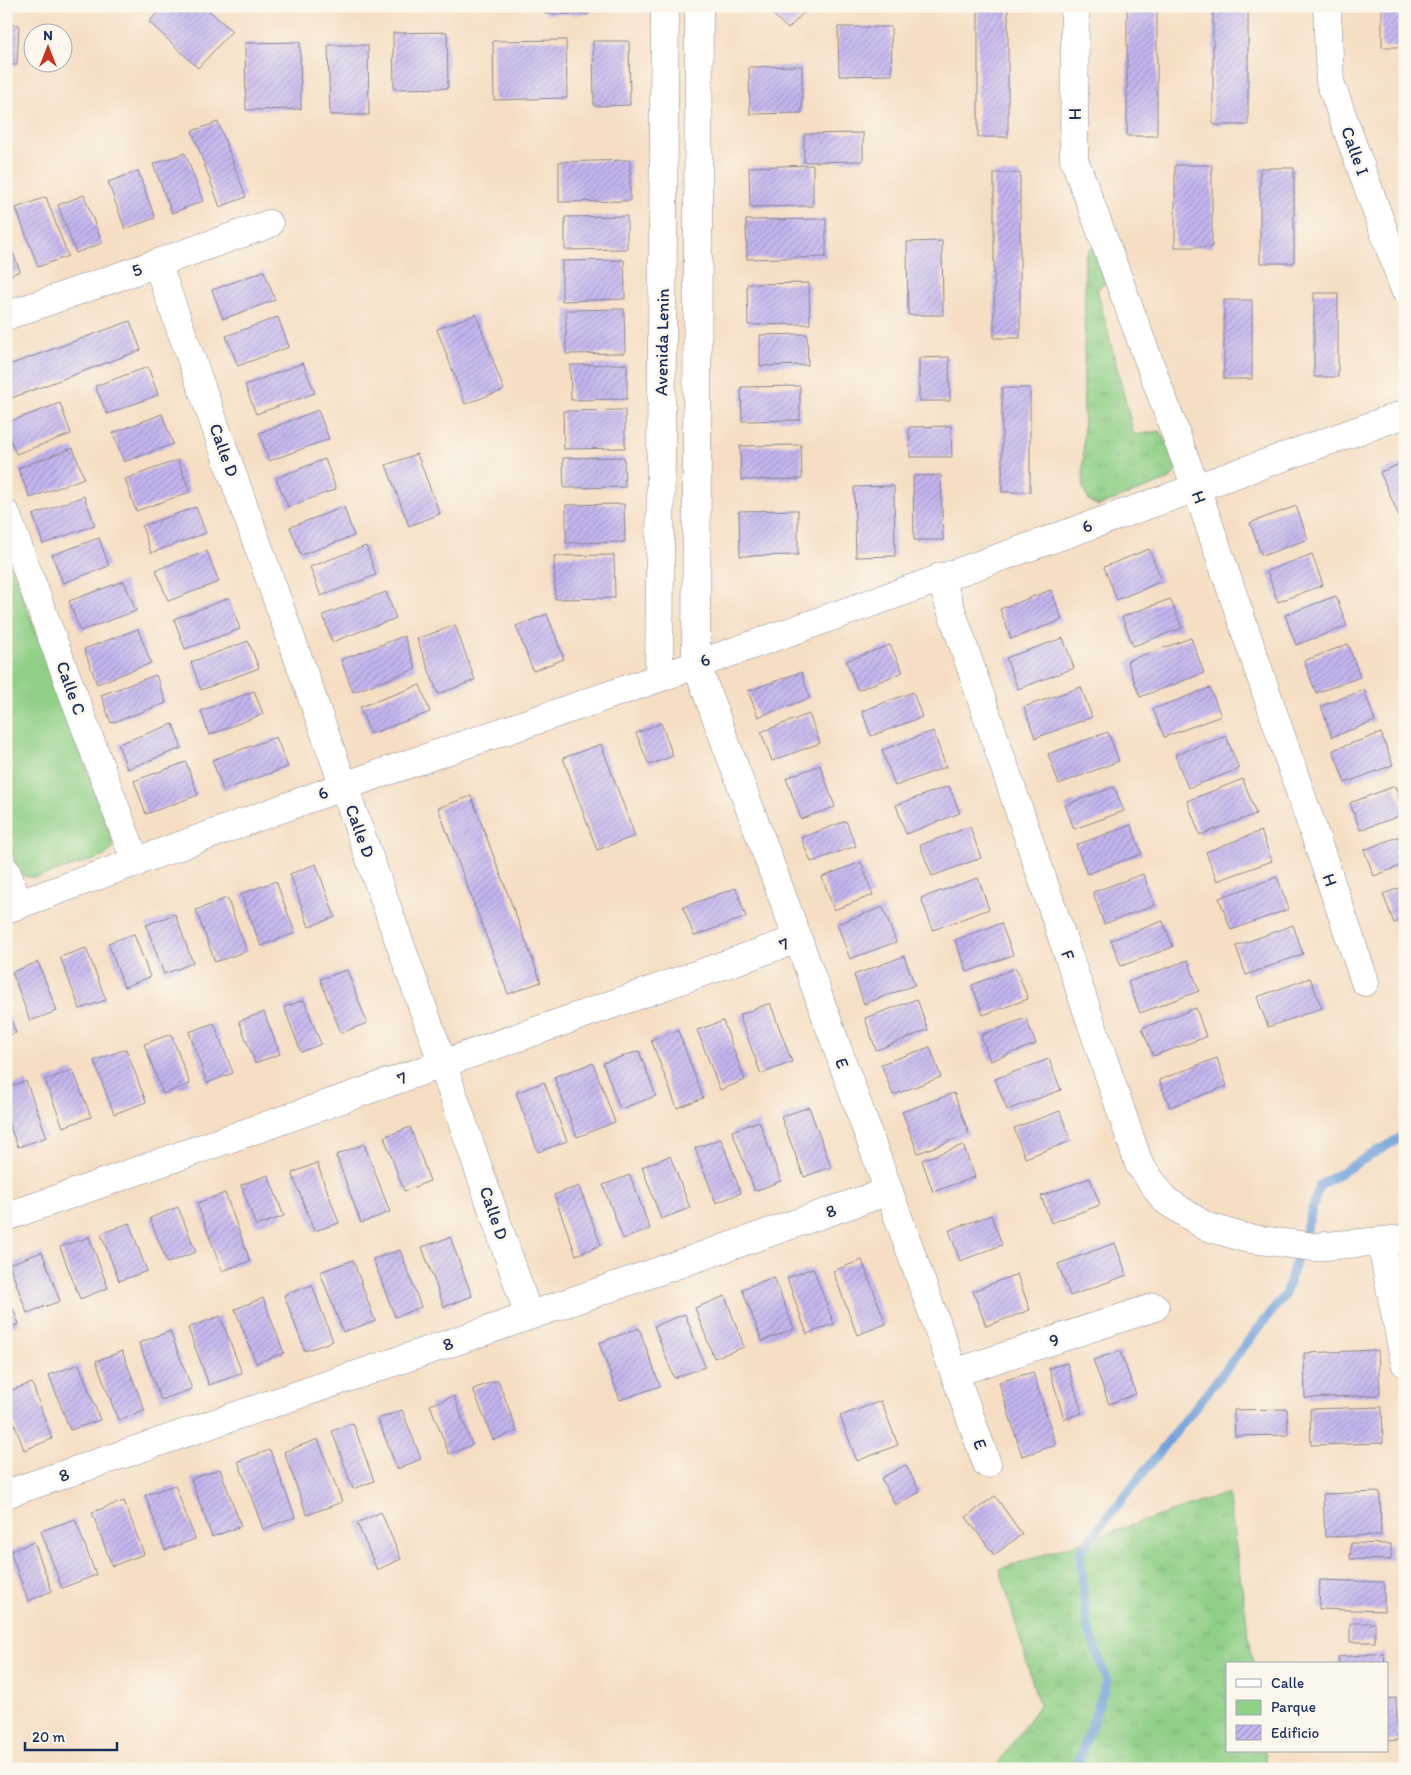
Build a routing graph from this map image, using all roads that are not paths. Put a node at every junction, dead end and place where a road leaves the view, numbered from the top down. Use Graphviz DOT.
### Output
graph roads {
  1 [pos="666,6"];
  2 [pos="699,6"];
  3 [pos="1075,6"];
  4 [pos="1327,6"];
  5 [pos="269,224"];
  6 [pos="157,263"];
  7 [pos="1405,290"];
  8 [pos="6,316"];
  9 [pos="1405,414"];
  10 [pos="1196,488"];
  11 [pos="6,514"];
  12 [pos="940,577"];
  13 [pos="696,663"];
  14 [pos="659,678"];
  15 [pos="344,786"];
  16 [pos="136,863"];
  17 [pos="6,871"];
  18 [pos="13,907"];
  19 [pos="798,939"];
  20 [pos="1365,982"];
  21 [pos="443,1063"];
  22 [pos="888,1191"];
  23 [pos="6,1216"];
  24 [pos="1393,1241"];
  25 [pos="1154,1307"];
  26 [pos="529,1316"];
  27 [pos="1405,1363"];
  28 [pos="954,1373"];
  29 [pos="986,1464"];
  30 [pos="6,1494"];
  1 -- 14 [label="street, Avenida Lenin"];
  2 -- 13 [label="street, Avenida Lenin"];
  3 -- 10 [label="street, H"];
  4 -- 7 [label="street, Calle I"];
  5 -- 6 [label="street, 5"];
  6 -- 8 [label="street, 5"];
  6 -- 15 [label="street, Calle D"];
  9 -- 10 [label="street, 6"];
  10 -- 12 [label="street, 6"];
  10 -- 20 [label="street, H"];
  11 -- 16 [label="street, Calle C"];
  12 -- 13 [label="street, 6"];
  12 -- 24 [label="street, F"];
  13 -- 14 [label="street, 6"];
  13 -- 19 [label="street, E"];
  14 -- 15 [label="street, 6"];
  15 -- 16 [label="street, 6"];
  15 -- 21 [label="street, Calle D"];
  16 -- 18 [label="street, 6"];
  17 -- 18 [label="street"];
  19 -- 21 [label="street, 7"];
  19 -- 22 [label="street, E"];
  21 -- 23 [label="street, 7"];
  21 -- 26 [label="street, Calle D"];
  22 -- 26 [label="street, 8"];
  22 -- 28 [label="street, E"];
  24 -- 27 [label="street"];
  25 -- 28 [label="street, 9"];
  26 -- 30 [label="street, 8"];
  28 -- 29 [label="street, E"];
}
